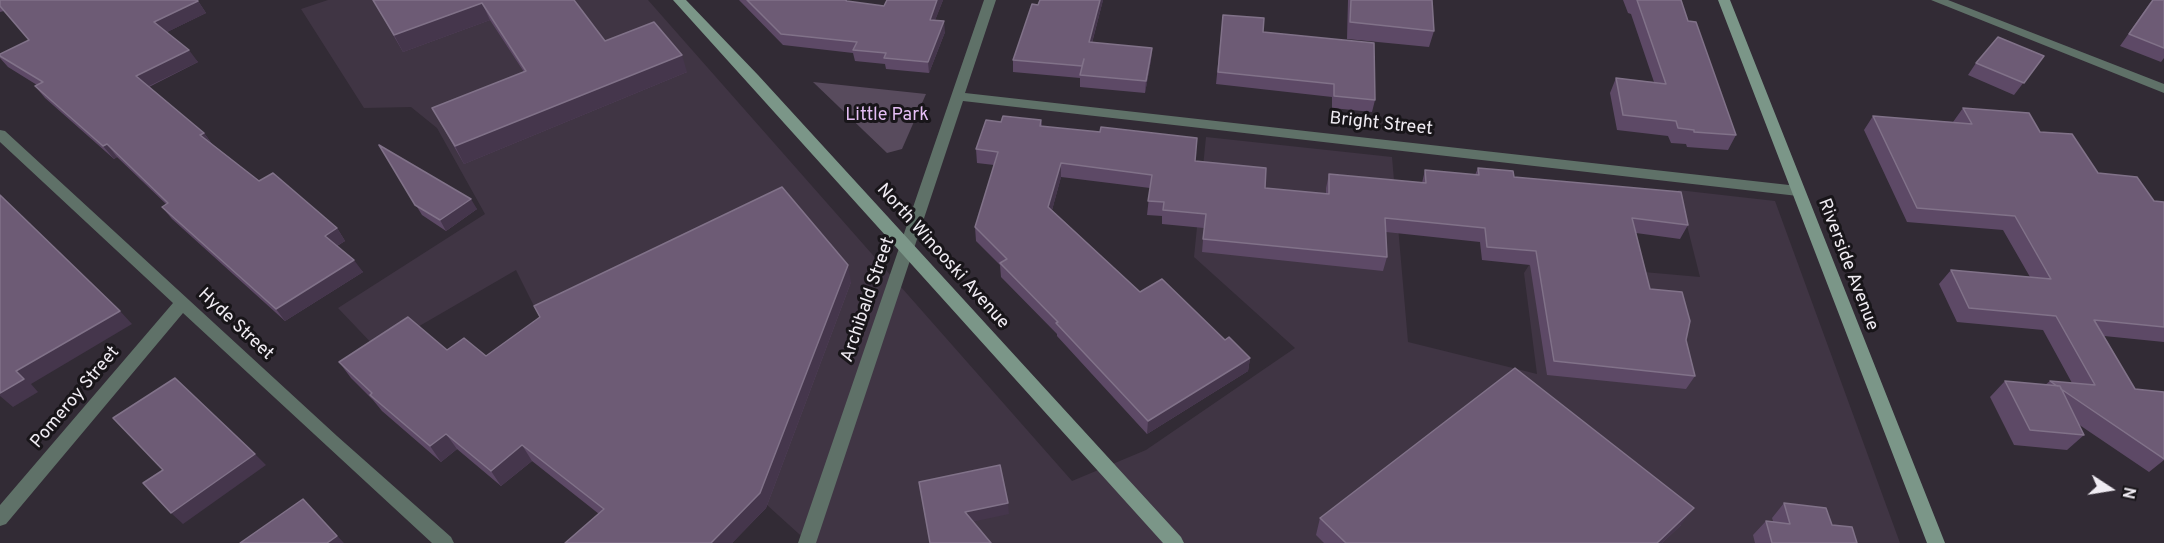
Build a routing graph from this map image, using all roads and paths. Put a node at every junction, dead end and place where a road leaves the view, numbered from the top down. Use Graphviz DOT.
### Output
graph roads {
  1 [pos="678,0"];
  2 [pos="990,0"];
  3 [pos="1724,0"];
  4 [pos="1937,0"];
  5 [pos="2164,88"];
  6 [pos="959,96"];
  7 [pos="0,134"];
  8 [pos="1798,191"];
  9 [pos="907,247"];
  10 [pos="182,303"];
  11 [pos="0,518"];
  12 [pos="446,543"];
  13 [pos="807,543"];
  14 [pos="1174,543"];
  15 [pos="1936,543"];
  1 -- 9 [label="main road, North Winooski Avenue"];
  2 -- 6 [label="street, Archibald Street"];
  3 -- 8 [label="main road, Riverside Avenue"];
  4 -- 5 [label="street"];
  6 -- 8 [label="street, Bright Street"];
  6 -- 9 [label="street, Archibald Street"];
  7 -- 10 [label="street, Hyde Street"];
  8 -- 15 [label="main road, Riverside Avenue"];
  9 -- 13 [label="street, Archibald Street"];
  9 -- 14 [label="main road, North Winooski Avenue"];
  10 -- 11 [label="street, Pomeroy Street"];
  10 -- 12 [label="street, Hyde Street"];
}
